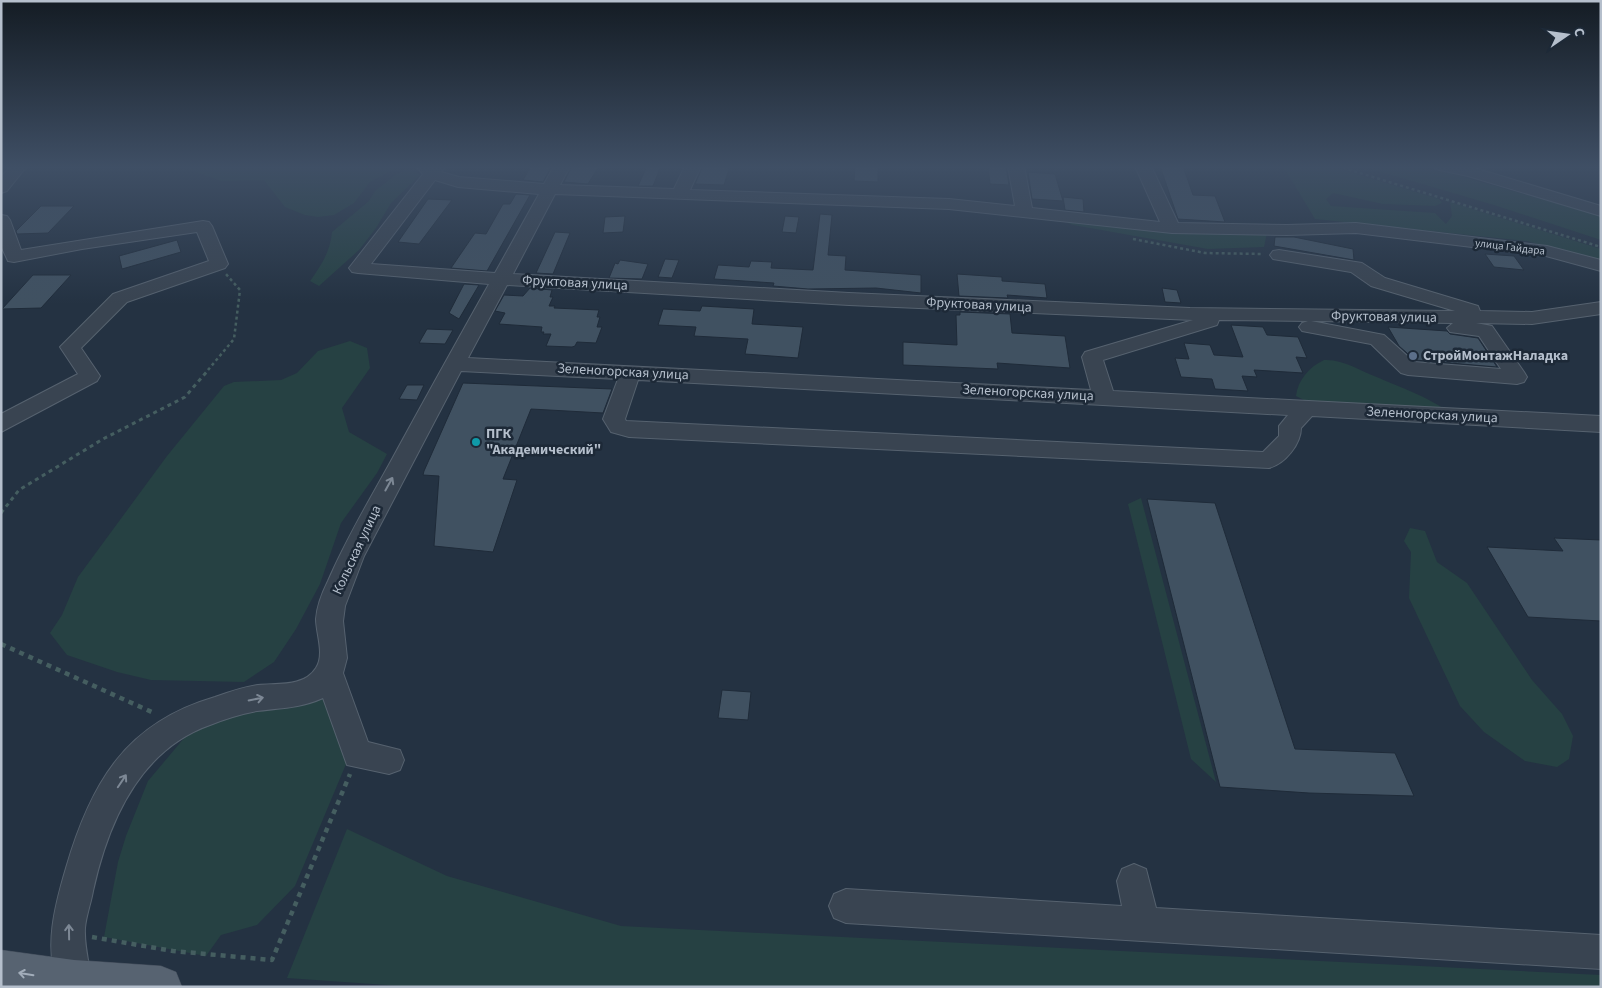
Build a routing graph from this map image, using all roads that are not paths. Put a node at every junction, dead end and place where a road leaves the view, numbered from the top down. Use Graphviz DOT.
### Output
graph roads {
  1 [pos="399,212"];
  2 [pos="537,212"];
  3 [pos="1024,212"];
  4 [pos="1165,212"];
  5 [pos="1,220"];
  6 [pos="1172,228"];
  7 [pos="1279,255"];
  8 [pos="1601,266"];
  9 [pos="501,279"];
  10 [pos="1601,308"];
  11 [pos="1229,315"];
  12 [pos="1601,317"];
  13 [pos="1496,318"];
  14 [pos="1389,326"];
  15 [pos="455,364"];
  16 [pos="631,372"];
  17 [pos="1104,397"];
  18 [pos="1307,408"];
  19 [pos="1,424"];
  20 [pos="1601,424"];
  21 [pos="329,673"];
  22 [pos="389,760"];
  23 [pos="1134,881"];
  24 [pos="846,906"];
  25 [pos="1142,924"];
  26 [pos="1601,952"];
  27 [pos="1,970"];
  28 [pos="74,981"];
  29 [pos="161,987"];
  1 -- 9 [label="street, Фруктовая улица"];
  2 -- 9 [label="street, Кольская улица"];
  3 -- 6 [label="street, улица Гайдара"];
  4 -- 6 [label="street"];
  5 -- 19 [label="street"];
  6 -- 8 [label="street, улица Гайдара"];
  7 -- 13 [label="street"];
  9 -- 11 [label="street, Фруктовая улица"];
  9 -- 15 [label="street, Кольская улица"];
  10 -- 13 [label="street, Фруктовая улица"];
  11 -- 14 [label="street"];
  11 -- 14 [label="street, Фруктовая улица"];
  11 -- 17 [label="street"];
  12 -- 14 [label="street"];
  13 -- 14 [label="street, Фруктовая улица"];
  14 -- 14 [label="street"];
  15 -- 16 [label="street, Зеленогорская улица"];
  21 -- 15 [label="street, Кольская улица, one-way"];
  16 -- 17 [label="street, Зеленогорская улица"];
  16 -- 18 [label="street"];
  17 -- 18 [label="street, Зеленогорская улица"];
  18 -- 20 [label="street, Зеленогорская улица"];
  21 -- 22 [label="street"];
  28 -- 21 [label="street, one-way"];
  23 -- 25 [label="street"];
  24 -- 25 [label="street"];
  25 -- 26 [label="street"];
  28 -- 27 [label="main road, one-way"];
  28 -- 29 [label="main road"];
}
